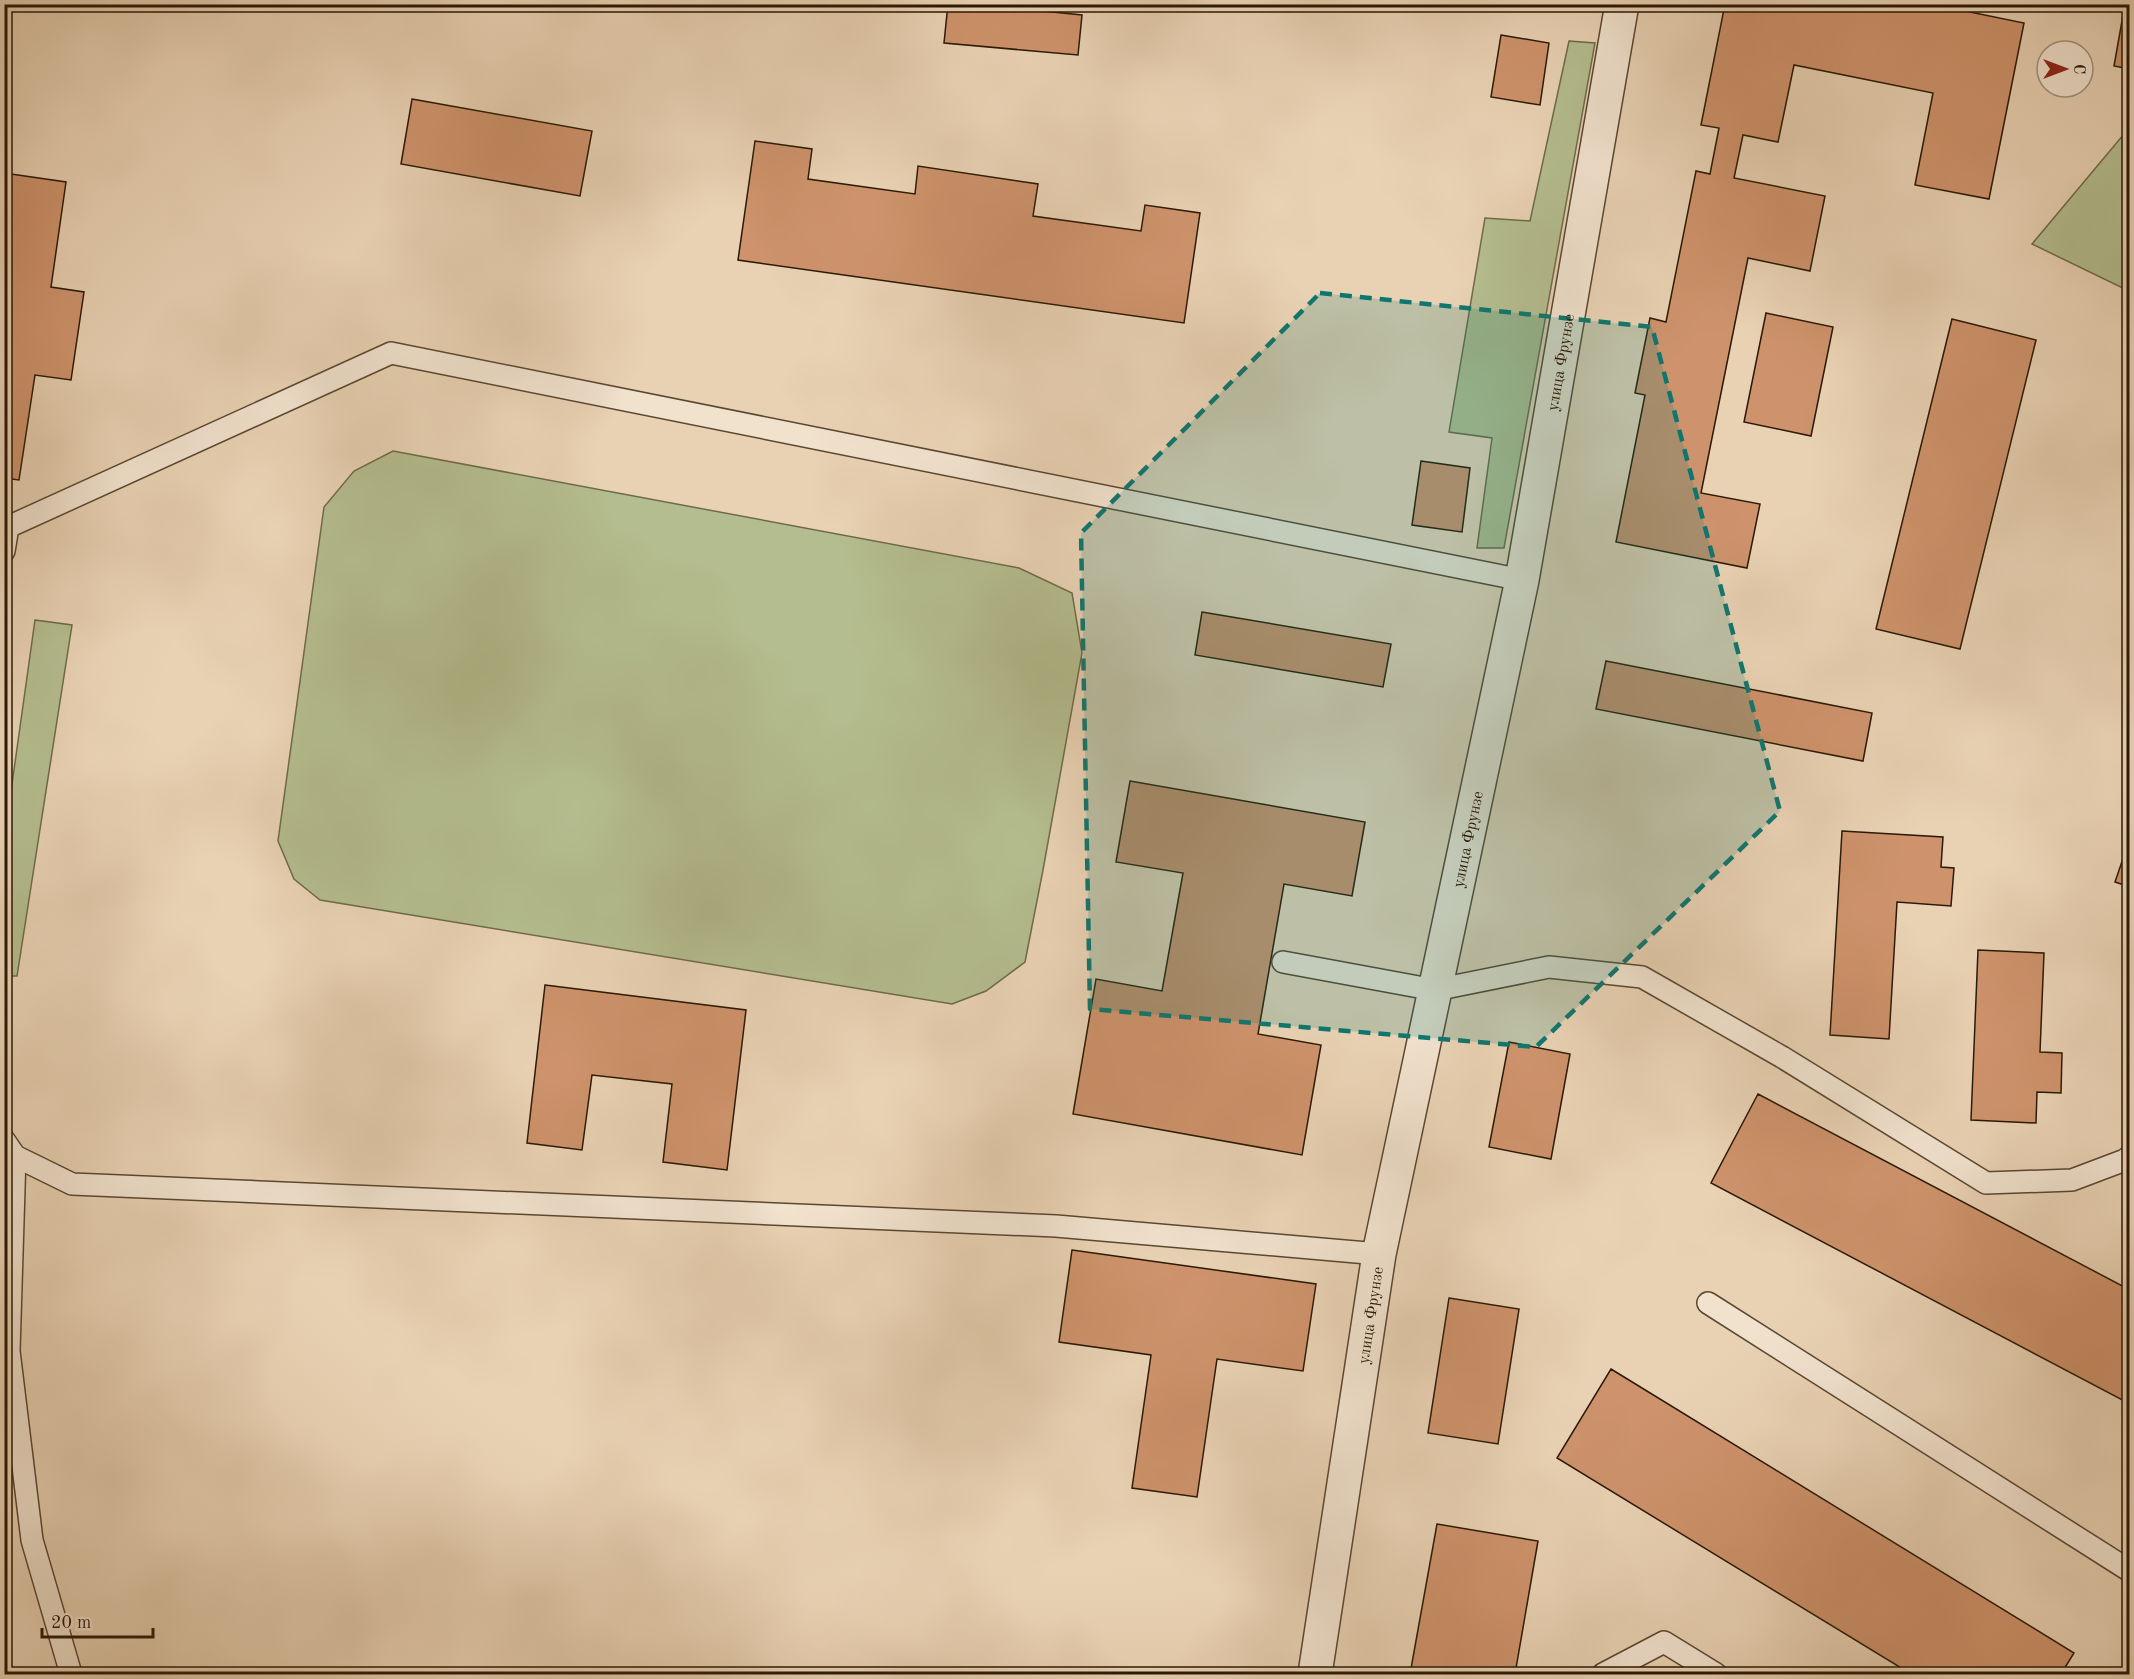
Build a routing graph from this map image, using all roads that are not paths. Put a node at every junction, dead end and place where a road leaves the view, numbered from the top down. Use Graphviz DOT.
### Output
graph roads {
  1 [pos="1622,4"];
  2 [pos="4,550"];
  3 [pos="1522,580"];
  4 [pos="1283,962"];
  5 [pos="1434,990"];
  6 [pos="10,1148"];
  7 [pos="2130,1156"];
  8 [pos="1379,1254"];
  9 [pos="1708,1303"];
  10 [pos="2130,1571"];
  11 [pos="71,1674"];
  12 [pos="1315,1674"];
  13 [pos="1603,1674"];
  14 [pos="1716,1674"];
  1 -- 3 [label="street, улица Фрунзе"];
  2 -- 3 [label="lane"];
  3 -- 5 [label="street, улица Фрунзе"];
  4 -- 5 [label="lane"];
  5 -- 7 [label="lane"];
  5 -- 8 [label="street, улица Фрунзе"];
  6 -- 8 [label="lane"];
  6 -- 11 [label="lane"];
  8 -- 12 [label="street, улица Фрунзе"];
  9 -- 10 [label="lane"];
  13 -- 14 [label="lane"];
}
